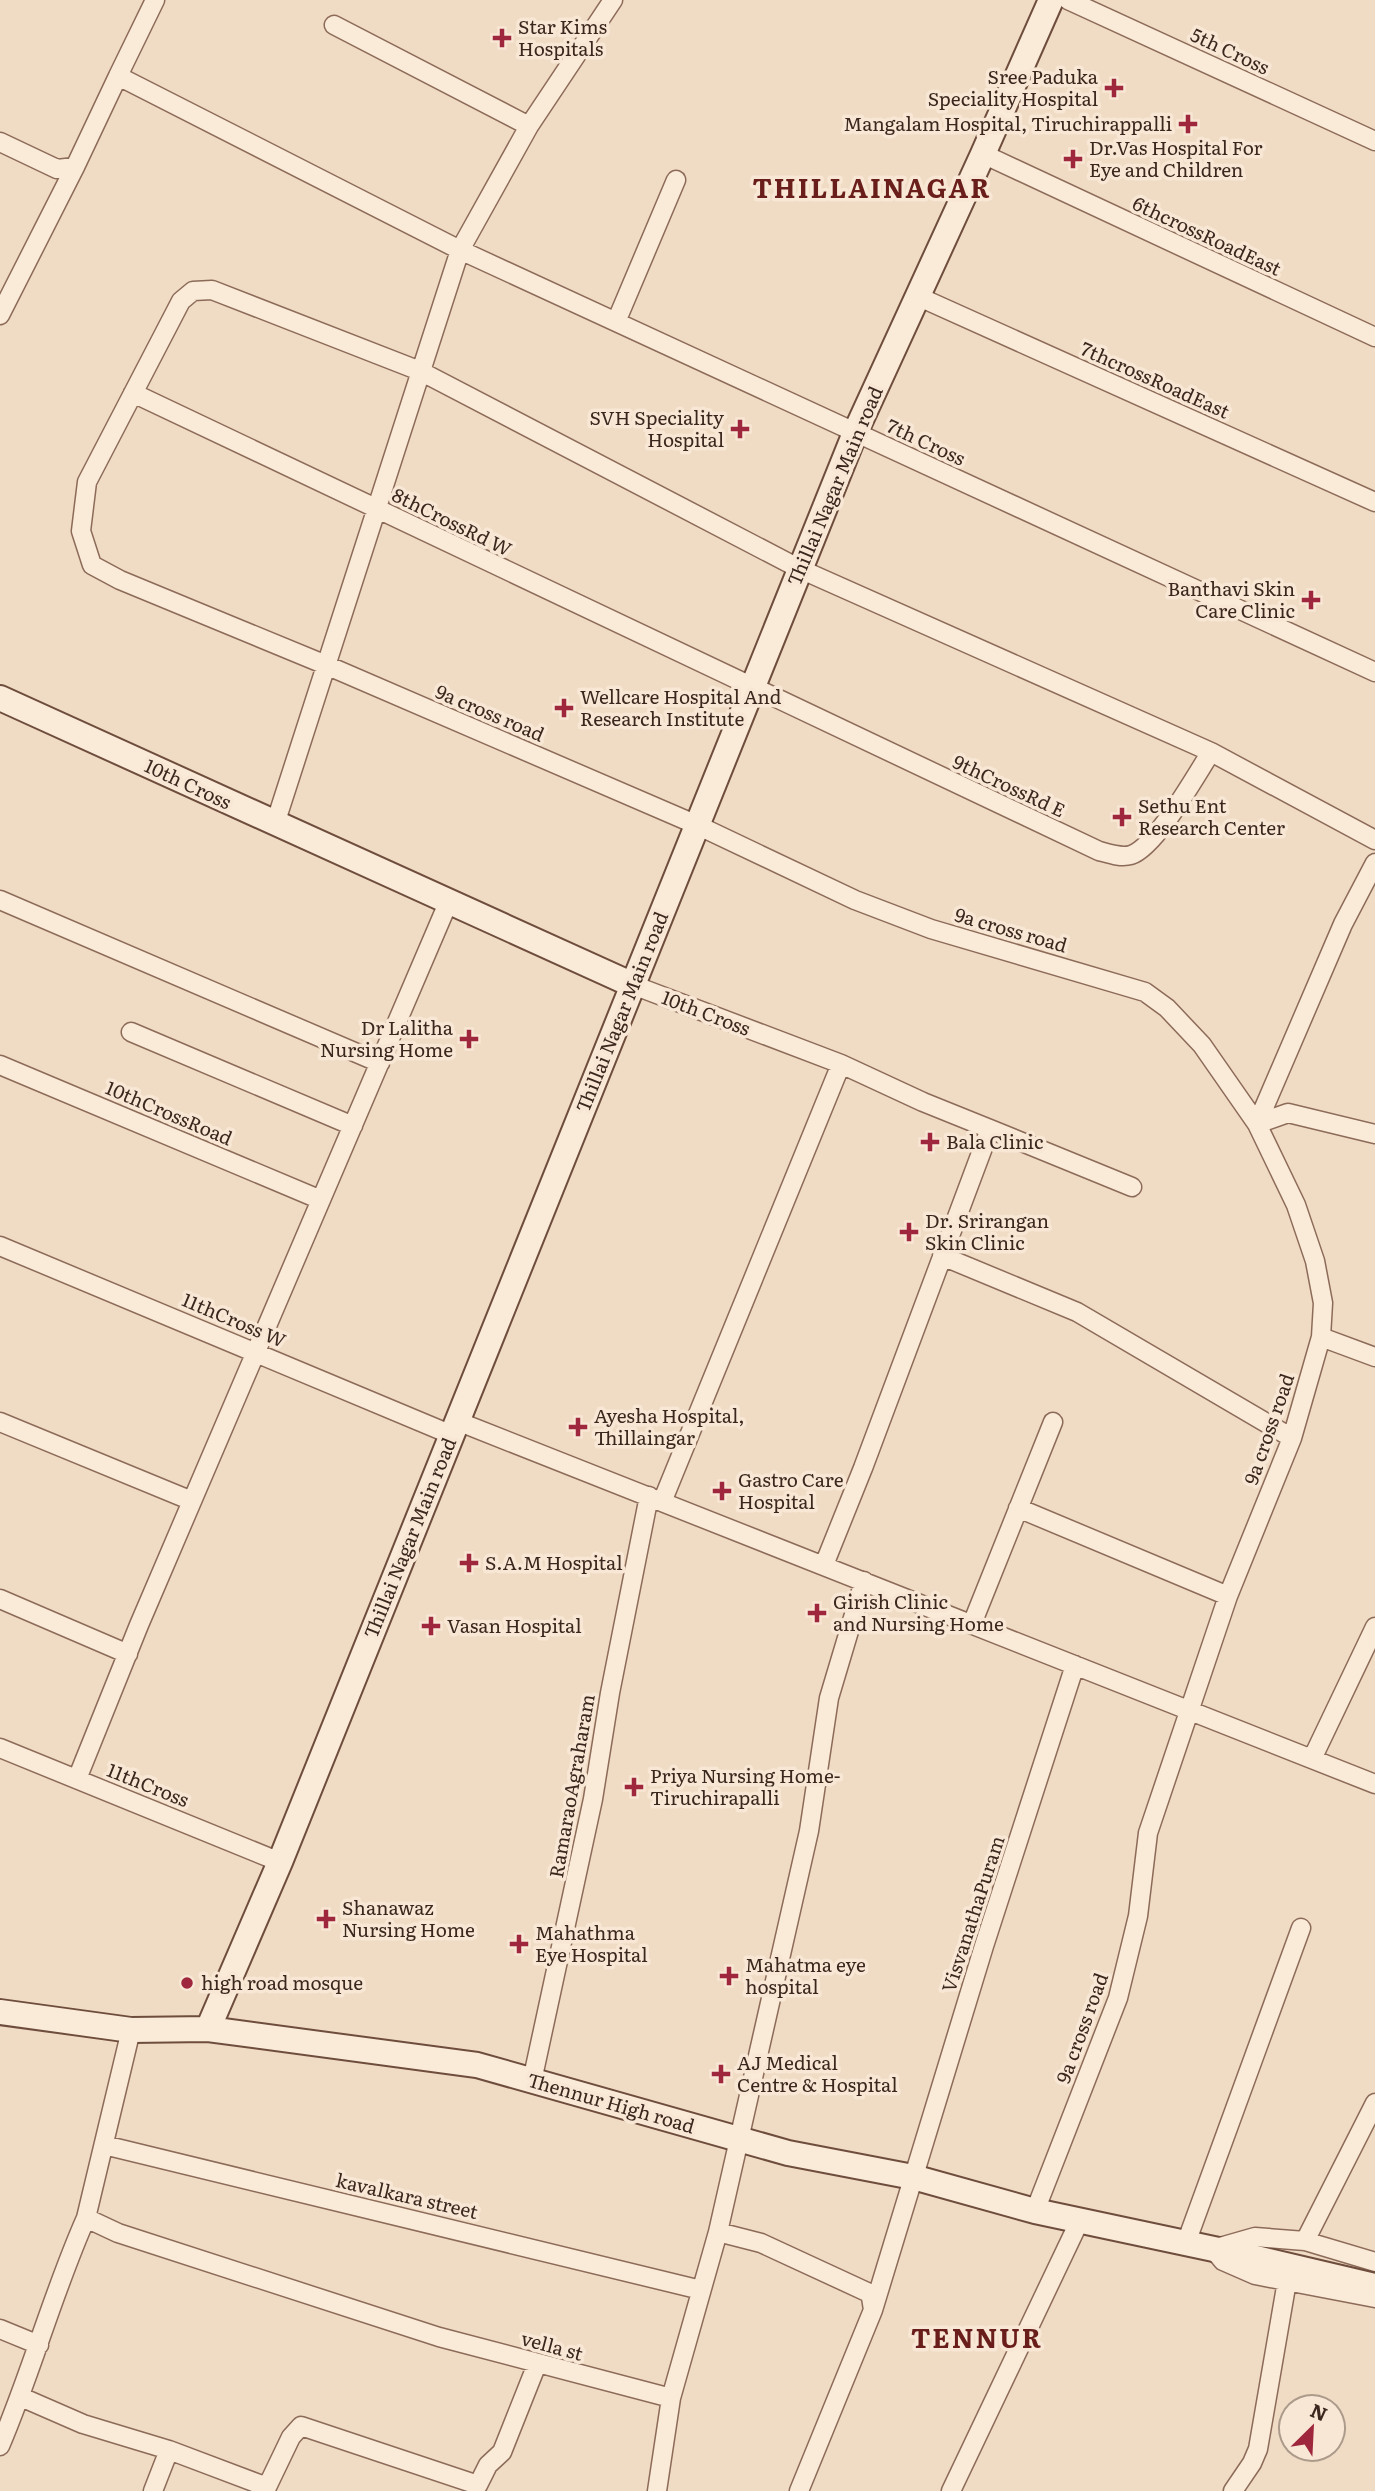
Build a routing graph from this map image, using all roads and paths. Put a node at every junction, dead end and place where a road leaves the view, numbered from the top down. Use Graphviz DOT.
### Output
graph roads {
  1 [pos="155,0"];
  2 [pos="613,0"];
  3 [pos="1051,0"];
  4 [pos="1068,0"];
  5 [pos="334,25"];
  6 [pos="118,76"];
  7 [pos="529,126"];
  8 [pos="1375,141"];
  9 [pos="0,142"];
  10 [pos="983,154"];
  11 [pos="75,167"];
  12 [pos="676,180"];
  13 [pos="460,250"];
  14 [pos="917,296"];
  15 [pos="0,315"];
  16 [pos="616,322"];
  17 [pos="1375,337"];
  18 [pos="420,370"];
  19 [pos="133,393"];
  20 [pos="855,433"];
  21 [pos="1375,502"];
  22 [pos="376,509"];
  23 [pos="800,569"];
  24 [pos="326,665"];
  25 [pos="1375,672"];
  26 [pos="752,688"];
  27 [pos="0,698"];
  28 [pos="1211,752"];
  29 [pos="275,824"];
  30 [pos="697,825"];
  31 [pos="1375,839"];
  32 [pos="1375,863"];
  33 [pos="0,900"];
  34 [pos="449,903"];
  35 [pos="633,985"];
  36 [pos="131,1032"];
  37 [pos="380,1063"];
  38 [pos="841,1064"];
  39 [pos="0,1065"];
  40 [pos="1257,1124"];
  41 [pos="353,1126"];
  42 [pos="990,1129"];
  43 [pos="1375,1135"];
  44 [pos="1132,1187"];
  45 [pos="321,1199"];
  46 [pos="0,1246"];
  47 [pos="942,1256"];
  48 [pos="1321,1337"];
  49 [pos="256,1352"];
  50 [pos="1375,1357"];
  51 [pos="0,1422"];
  52 [pos="1053,1422"];
  53 [pos="454,1428"];
  54 [pos="1292,1438"];
  55 [pos="655,1499"];
  56 [pos="192,1501"];
  57 [pos="1018,1508"];
  58 [pos="824,1565"];
  59 [pos="864,1581"];
  60 [pos="1228,1596"];
  61 [pos="0,1599"];
  62 [pos="972,1624"];
  63 [pos="1375,1627"];
  64 [pos="128,1654"];
  65 [pos="1074,1665"];
  66 [pos="1189,1710"];
  67 [pos="0,1748"];
  68 [pos="1312,1759"];
  69 [pos="77,1779"];
  70 [pos="1375,1784"];
  71 [pos="280,1862"];
  72 [pos="1301,1928"];
  73 [pos="0,2012"];
  74 [pos="131,2029"];
  75 [pos="208,2029"];
  76 [pos="532,2081"];
  77 [pos="1375,2103"];
  78 [pos="741,2140"];
  79 [pos="104,2145"];
  80 [pos="913,2177"];
  81 [pos="1035,2211"];
  82 [pos="86,2218"];
  83 [pos="1080,2220"];
  84 [pos="718,2232"];
  85 [pos="1305,2241"];
  86 [pos="1186,2243"];
  87 [pos="1213,2249"];
  88 [pos="1375,2262"];
  89 [pos="1287,2281"];
  90 [pos="1375,2286"];
  91 [pos="701,2290"];
  92 [pos="1375,2298"];
  93 [pos="873,2310"];
  94 [pos="0,2329"];
  95 [pos="39,2345"];
  96 [pos="537,2364"];
  97 [pos="21,2397"];
  98 [pos="671,2398"];
  99 [pos="0,2446"];
  100 [pos="169,2450"];
  101 [pos="477,2488"];
  102 [pos="267,2489"];
  103 [pos="153,2491"];
  104 [pos="657,2491"];
  105 [pos="799,2491"];
  106 [pos="951,2491"];
  107 [pos="1233,2491"];
  1 -- 6 [label="street"];
  2 -- 7 [label="street"];
  3 -- 10 [label="street, Thillai Nagar Main road"];
  4 -- 8 [label="street, 5th Cross"];
  5 -- 7 [label="street"];
  6 -- 11 [label="street"];
  6 -- 13 [label="street, 7th Cross"];
  7 -- 13 [label="street"];
  9 -- 11 [label="street"];
  10 -- 14 [label="street, Thillai Nagar Main road"];
  10 -- 17 [label="street, 6thcrossRoadEast"];
  11 -- 15 [label="street"];
  12 -- 16 [label="street"];
  13 -- 16 [label="street, 7th Cross"];
  13 -- 18 [label="street"];
  14 -- 20 [label="street, Thillai Nagar Main road"];
  14 -- 21 [label="street, 7thcrossRoadEast"];
  16 -- 20 [label="street, 7th Cross"];
  18 -- 19 [label="street, 9a cross road"];
  18 -- 22 [label="street"];
  18 -- 23 [label="street, 9a cross road"];
  19 -- 22 [label="street, 8thCrossRd W"];
  19 -- 24 [label="street, 9a cross road"];
  20 -- 23 [label="street, Thillai Nagar Main road"];
  20 -- 25 [label="street, 7th Cross"];
  22 -- 24 [label="street"];
  22 -- 26 [label="street, 8thCrossRd W"];
  23 -- 26 [label="street, Thillai Nagar Main road"];
  23 -- 28 [label="street, 9a cross road"];
  24 -- 29 [label="street"];
  24 -- 30 [label="street, 9a cross road"];
  26 -- 28 [label="street, 9thCrossRd E"];
  26 -- 30 [label="street, Thillai Nagar Main road"];
  27 -- 29 [label="street, 10th Cross"];
  28 -- 31 [label="street, 9a cross road"];
  29 -- 34 [label="street, 10th Cross"];
  30 -- 35 [label="street, Thillai Nagar Main road"];
  30 -- 40 [label="street, 9a cross road"];
  32 -- 40 [label="street"];
  33 -- 37 [label="street"];
  34 -- 35 [label="street, 10th Cross"];
  34 -- 37 [label="street"];
  35 -- 38 [label="street, 10th Cross"];
  35 -- 53 [label="street, Thillai Nagar Main road"];
  36 -- 41 [label="street"];
  37 -- 41 [label="street"];
  38 -- 42 [label="street, 10th Cross"];
  38 -- 55 [label="street, RamaraoAgraharam"];
  39 -- 45 [label="street, 10thCrossRoad"];
  40 -- 43 [label="street"];
  40 -- 48 [label="street, 9a cross road"];
  41 -- 45 [label="street"];
  42 -- 44 [label="street, 10th Cross"];
  42 -- 47 [label="street"];
  45 -- 49 [label="street"];
  46 -- 49 [label="street, 11thCross W"];
  47 -- 54 [label="street"];
  47 -- 58 [label="street"];
  48 -- 50 [label="street"];
  48 -- 54 [label="street, 9a cross road"];
  49 -- 53 [label="street, 11thCross W"];
  49 -- 56 [label="street"];
  51 -- 56 [label="street"];
  52 -- 57 [label="street"];
  53 -- 55 [label="street, 11thCross W"];
  53 -- 71 [label="street, Thillai Nagar Main road"];
  54 -- 60 [label="street, 9a cross road"];
  55 -- 58 [label="street, 11thCross W"];
  55 -- 76 [label="street, RamaraoAgraharam"];
  56 -- 64 [label="street"];
  57 -- 60 [label="street"];
  57 -- 62 [label="street"];
  58 -- 59 [label="street, 11thCross W"];
  59 -- 62 [label="street, 11thCross W"];
  59 -- 78 [label="street"];
  60 -- 66 [label="street, 9a cross road"];
  61 -- 64 [label="street"];
  62 -- 65 [label="street, 11thCross W"];
  63 -- 68 [label="street"];
  64 -- 69 [label="street"];
  65 -- 66 [label="street, 11thCross W"];
  65 -- 80 [label="street, VisvanathaPuram"];
  66 -- 68 [label="street, 11thCross W"];
  66 -- 81 [label="street, 9a cross road"];
  67 -- 69 [label="street, 11thCross"];
  68 -- 70 [label="street, 11thCross W"];
  69 -- 71 [label="street, 11thCross"];
  71 -- 75 [label="street, Thillai Nagar Main road"];
  72 -- 86 [label="street"];
  73 -- 74 [label="street, Thennur High road"];
  74 -- 75 [label="street, Thennur High road"];
  74 -- 79 [label="street"];
  75 -- 76 [label="street, Thennur High road"];
  76 -- 78 [label="street, Thennur High road"];
  77 -- 85 [label="street"];
  78 -- 80 [label="street, Thennur High road"];
  78 -- 84 [label="street"];
  79 -- 82 [label="street"];
  79 -- 91 [label="street, kavalkara street"];
  80 -- 81 [label="street, Thennur High road"];
  80 -- 93 [label="street, VisvanathaPuram"];
  81 -- 83 [label="street, Thennur High road"];
  82 -- 95 [label="street"];
  82 -- 96 [label="street, vella st"];
  83 -- 86 [label="street, Thennur High road"];
  83 -- 106 [label="street"];
  84 -- 91 [label="street"];
  84 -- 93 [label="street"];
  85 -- 87 [label="street"];
  85 -- 88 [label="street"];
  86 -- 87 [label="street, Thennur High road"];
  87 -- 89 [label="street"];
  87 -- 90 [label="street, Thennur High road"];
  89 -- 92 [label="street"];
  89 -- 107 [label="street"];
  91 -- 98 [label="street"];
  93 -- 105 [label="street"];
  94 -- 95 [label="street"];
  95 -- 97 [label="street"];
  96 -- 98 [label="street, vella st"];
  96 -- 101 [label="street"];
  97 -- 99 [label="street"];
  97 -- 100 [label="street"];
  98 -- 104 [label="street"];
  100 -- 102 [label="street"];
  100 -- 103 [label="street"];
  101 -- 102 [label="street"];
}
